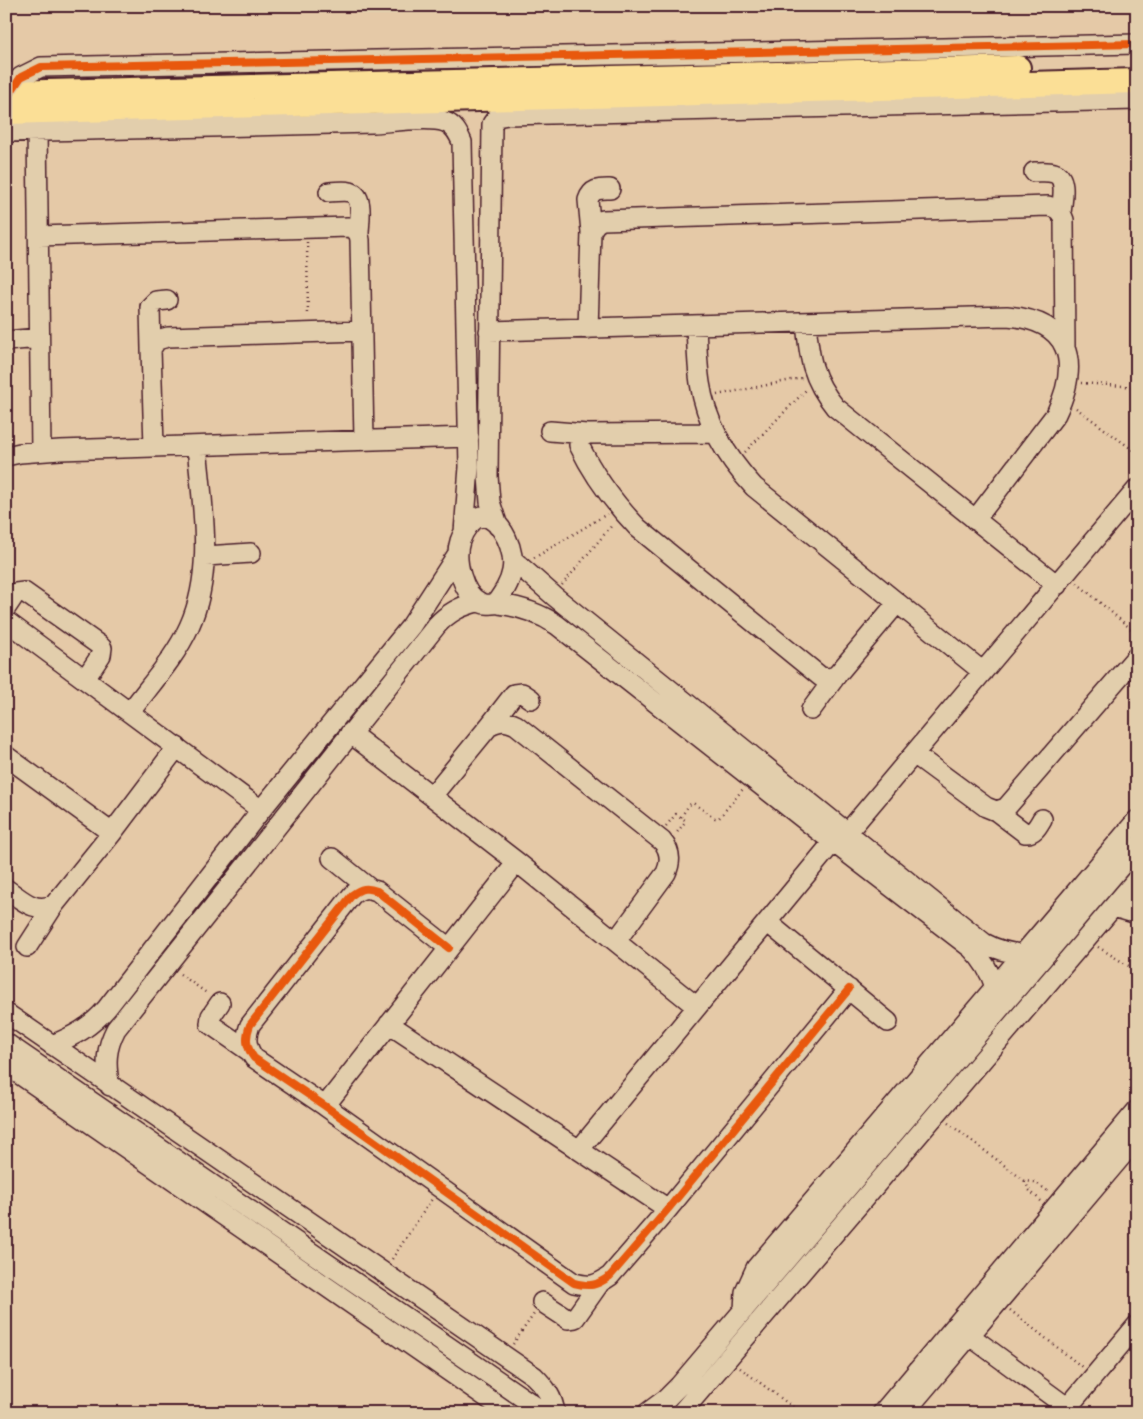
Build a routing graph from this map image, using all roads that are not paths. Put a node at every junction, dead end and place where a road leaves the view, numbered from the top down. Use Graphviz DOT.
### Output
graph roads {
  1 [pos="1137,44"];
  2 [pos="1137,65"];
  3 [pos="1137,81"];
  4 [pos="8,100"];
  5 [pos="1137,100"];
  6 [pos="60,101"];
  7 [pos="37,131"];
  8 [pos="6,132"];
  9 [pos="1034,172"];
  10 [pos="610,189"];
  11 [pos="329,192"];
  12 [pos="1061,213"];
  13 [pos="591,232"];
  14 [pos="359,234"];
  15 [pos="38,236"];
  16 [pos="167,300"];
  17 [pos="806,322"];
  18 [pos="696,325"];
  19 [pos="588,329"];
  20 [pos="362,331"];
  21 [pos="489,332"];
  22 [pos="39,338"];
  23 [pos="6,340"];
  24 [pos="151,349"];
  25 [pos="1065,350"];
  26 [pos="550,431"];
  27 [pos="715,433"];
  28 [pos="587,434"];
  29 [pos="469,437"];
  30 [pos="364,440"];
  31 [pos="198,446"];
  32 [pos="154,447"];
  33 [pos="41,451"];
  34 [pos="6,456"];
  35 [pos="1137,489"];
  36 [pos="975,520"];
  37 [pos="498,526"];
  38 [pos="464,532"];
  39 [pos="251,552"];
  40 [pos="457,555"];
  41 [pos="206,556"];
  42 [pos="516,563"];
  43 [pos="1062,579"];
  44 [pos="486,602"];
  45 [pos="897,603"];
  46 [pos="6,608"];
  47 [pos="6,621"];
  48 [pos="1137,656"];
  49 [pos="983,672"];
  50 [pos="836,676"];
  51 [pos="85,679"];
  52 [pos="531,699"];
  53 [pos="811,710"];
  54 [pos="130,712"];
  55 [pos="490,725"];
  56 [pos="350,733"];
  57 [pos="177,747"];
  58 [pos="914,754"];
  59 [pos="6,756"];
  60 [pos="432,796"];
  61 [pos="261,810"];
  62 [pos="996,811"];
  63 [pos="1042,819"];
  64 [pos="1137,820"];
  65 [pos="112,833"];
  66 [pos="840,838"];
  67 [pos="1137,847"];
  68 [pos="332,858"];
  69 [pos="517,862"];
  70 [pos="1137,879"];
  71 [pos="369,888"];
  72 [pos="6,889"];
  73 [pos="54,905"];
  74 [pos="1113,907"];
  75 [pos="1137,914"];
  76 [pos="767,922"];
  77 [pos="616,942"];
  78 [pos="27,947"];
  79 [pos="449,948"];
  80 [pos="1023,954"];
  81 [pos="995,987"];
  82 [pos="849,989"];
  83 [pos="220,1003"];
  84 [pos="697,1006"];
  85 [pos="6,1013"];
  86 [pos="888,1022"];
  87 [pos="389,1024"];
  88 [pos="6,1043"];
  89 [pos="52,1045"];
  90 [pos="249,1051"];
  91 [pos="6,1065"];
  92 [pos="110,1086"];
  93 [pos="324,1106"];
  94 [pos="1137,1110"];
  95 [pos="1137,1138"];
  96 [pos="579,1150"];
  97 [pos="668,1208"];
  98 [pos="599,1284"];
  99 [pos="542,1302"];
  100 [pos="744,1310"];
  101 [pos="1137,1325"];
  102 [pos="970,1336"];
  103 [pos="1072,1410"];
  104 [pos="650,1412"];
  105 [pos="509,1413"];
  106 [pos="545,1413"];
  107 [pos="555,1413"];
  108 [pos="681,1413"];
  109 [pos="882,1413"];
  110 [pos="904,1413"];
  1 -- 4 [label="street"];
  2 -- 6 [label="main road"];
  3 -- 6 [label="main road"];
  4 -- 6 [label="main road"];
  5 -- 21 [label="street"];
  7 -- 8 [label="street"];
  7 -- 15 [label="street"];
  7 -- 29 [label="street"];
  9 -- 12 [label="street"];
  10 -- 13 [label="street"];
  11 -- 14 [label="street"];
  12 -- 13 [label="street"];
  12 -- 25 [label="street"];
  13 -- 19 [label="street"];
  14 -- 15 [label="street"];
  14 -- 20 [label="street"];
  15 -- 22 [label="street"];
  16 -- 24 [label="street"];
  17 -- 18 [label="street"];
  17 -- 25 [label="street"];
  17 -- 36 [label="street"];
  18 -- 19 [label="street"];
  18 -- 27 [label="street"];
  19 -- 21 [label="street"];
  20 -- 24 [label="street"];
  20 -- 30 [label="street"];
  21 -- 37 [label="street"];
  22 -- 23 [label="street"];
  22 -- 33 [label="street"];
  24 -- 32 [label="street"];
  25 -- 36 [label="street"];
  26 -- 28 [label="street"];
  27 -- 28 [label="street"];
  27 -- 45 [label="street"];
  28 -- 50 [label="street"];
  29 -- 30 [label="street"];
  29 -- 38 [label="street"];
  30 -- 31 [label="street"];
  31 -- 32 [label="street"];
  31 -- 41 [label="street"];
  32 -- 33 [label="street"];
  33 -- 34 [label="street"];
  35 -- 43 [label="street"];
  36 -- 43 [label="street"];
  37 -- 38 [label="street"];
  37 -- 42 [label="street"];
  38 -- 40 [label="street"];
  39 -- 41 [label="street"];
  40 -- 44 [label="street"];
  40 -- 61 [label="street"];
  41 -- 54 [label="street"];
  42 -- 44 [label="street"];
  42 -- 66 [label="street"];
  43 -- 49 [label="street"];
  44 -- 56 [label="street"];
  44 -- 66 [label="street"];
  45 -- 49 [label="street"];
  45 -- 50 [label="street"];
  46 -- 51 [label="street"];
  47 -- 51 [label="street"];
  48 -- 62 [label="street"];
  49 -- 58 [label="street"];
  50 -- 53 [label="street"];
  51 -- 54 [label="street"];
  52 -- 55 [label="street"];
  54 -- 57 [label="street"];
  55 -- 60 [label="street"];
  55 -- 77 [label="street"];
  56 -- 60 [label="street"];
  56 -- 92 [label="street"];
  57 -- 61 [label="street"];
  57 -- 65 [label="street"];
  58 -- 62 [label="street"];
  58 -- 66 [label="street"];
  59 -- 65 [label="street"];
  60 -- 69 [label="street"];
  61 -- 89 [label="street"];
  62 -- 63 [label="street"];
  64 -- 80 [label="street"];
  65 -- 73 [label="street"];
  66 -- 76 [label="street"];
  66 -- 80 [label="street"];
  66 -- 81 [label="street"];
  67 -- 100 [label="street"];
  68 -- 71 [label="street"];
  69 -- 77 [label="street"];
  69 -- 79 [label="street"];
  70 -- 74 [label="street"];
  71 -- 79 [label="street"];
  71 -- 90 [label="street"];
  72 -- 73 [label="street"];
  73 -- 78 [label="street"];
  74 -- 75 [label="street"];
  74 -- 108 [label="street"];
  76 -- 82 [label="street"];
  76 -- 84 [label="street"];
  77 -- 84 [label="street"];
  79 -- 87 [label="street"];
  80 -- 81 [label="street"];
  81 -- 100 [label="street"];
  82 -- 86 [label="street"];
  82 -- 97 [label="street"];
  83 -- 90 [label="street"];
  84 -- 96 [label="street"];
  85 -- 89 [label="street"];
  87 -- 93 [label="street"];
  87 -- 96 [label="street"];
  88 -- 106 [label="street"];
  89 -- 92 [label="street"];
  90 -- 93 [label="street"];
  91 -- 105 [label="street"];
  92 -- 107 [label="street"];
  93 -- 98 [label="street"];
  94 -- 109 [label="street"];
  95 -- 102 [label="street"];
  96 -- 97 [label="street"];
  97 -- 98 [label="street"];
  98 -- 99 [label="street"];
  100 -- 104 [label="street"];
  101 -- 103 [label="street"];
  102 -- 103 [label="street"];
  102 -- 110 [label="street"];
}
